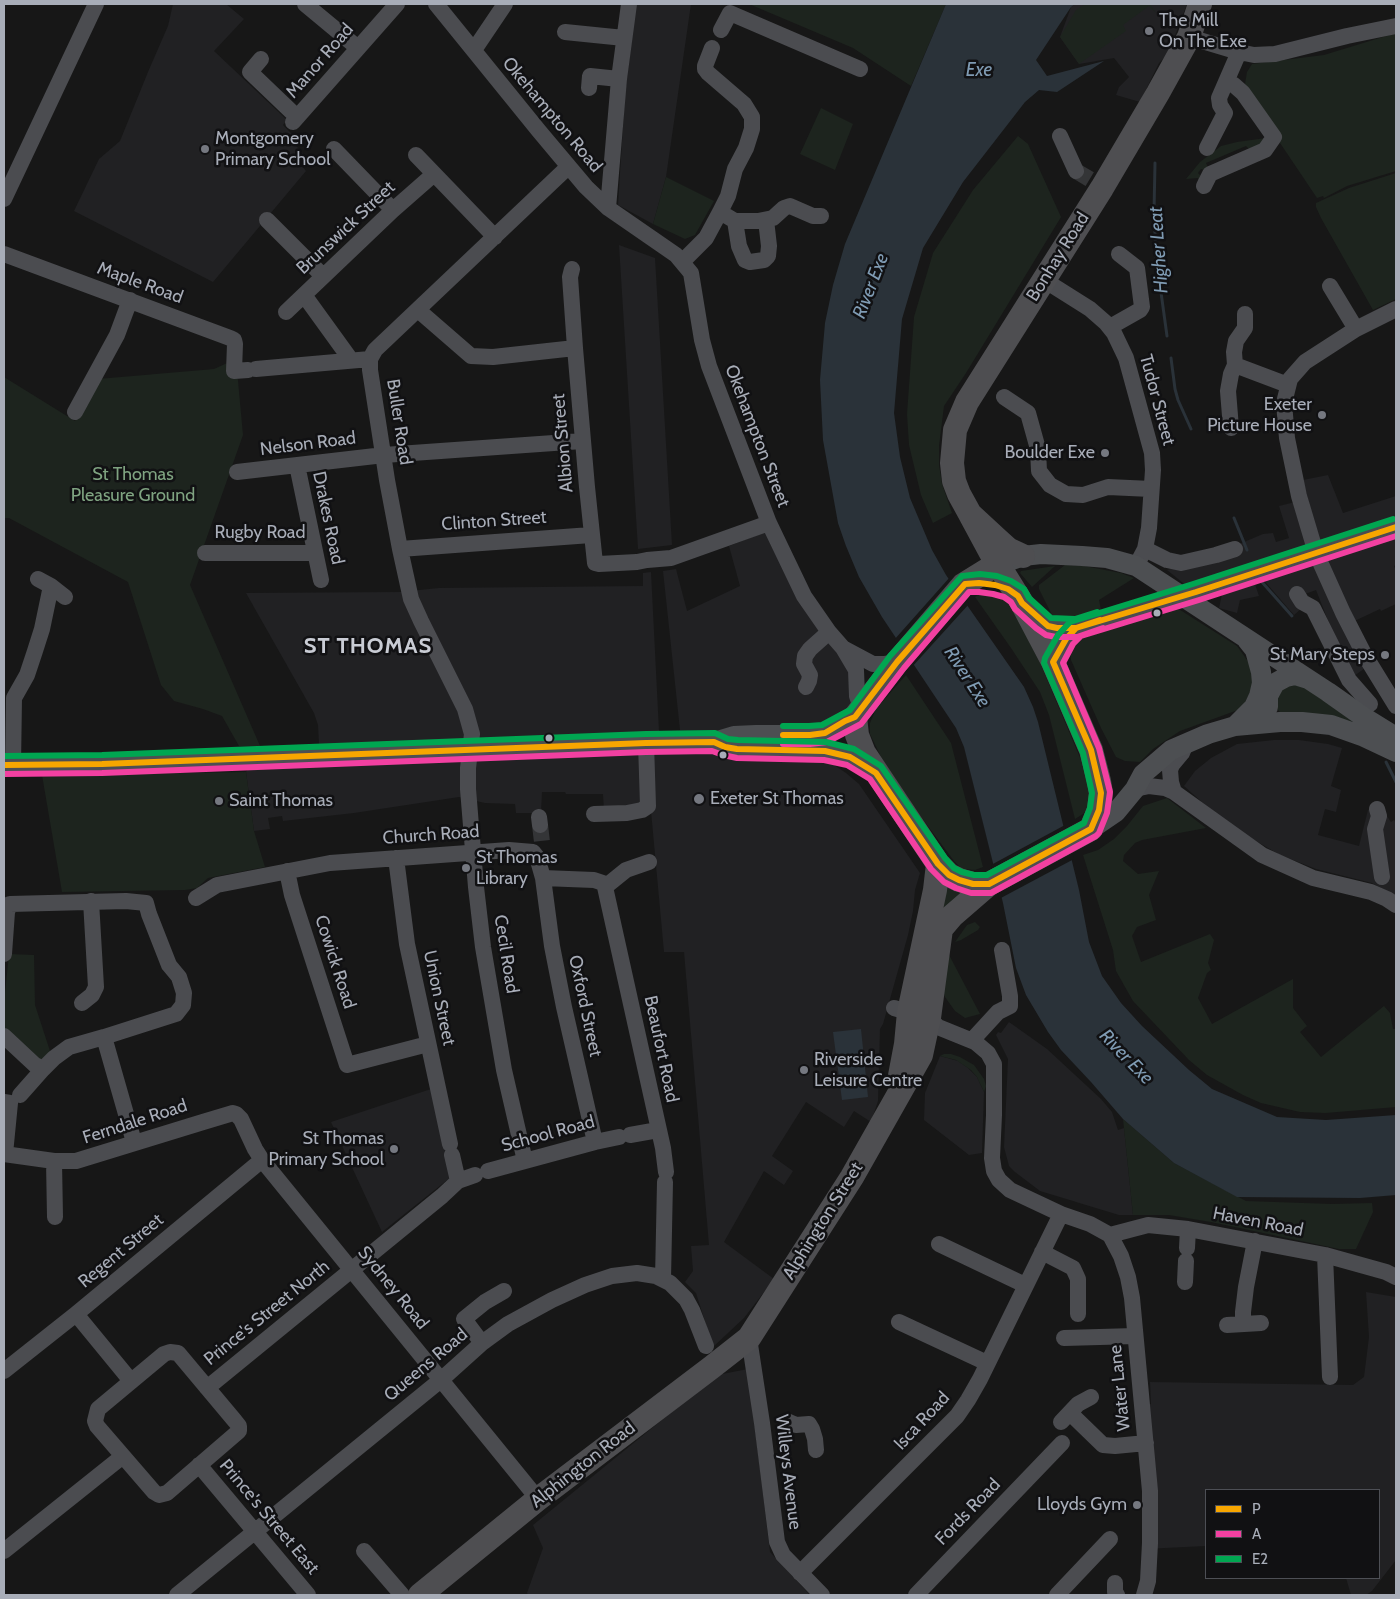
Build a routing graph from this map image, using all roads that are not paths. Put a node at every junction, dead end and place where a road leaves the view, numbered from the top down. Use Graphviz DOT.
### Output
graph roads {
  1 [pos="96,4"];
  2 [pos="305,4"];
  3 [pos="397,4"];
  4 [pos="436,4"];
  5 [pos="506,4"];
  6 [pos="629,4"];
  7 [pos="1200,4"];
  8 [pos="1396,26"];
  9 [pos="721,30"];
  10 [pos="565,32"];
  11 [pos="1189,37"];
  12 [pos="624,38"];
  13 [pos="358,48"];
  14 [pos="712,48"];
  15 [pos="474,50"];
  16 [pos="1239,52"];
  17 [pos="262,59"];
  18 [pos="860,69"];
  19 [pos="619,79"];
  20 [pos="1227,81"];
  21 [pos="589,88"];
  22 [pos="1060,136"];
  23 [pos="1207,148"];
  24 [pos="334,149"];
  25 [pos="416,155"];
  26 [pos="568,167"];
  27 [pos="1076,171"];
  28 [pos="434,174"];
  29 [pos="1204,186"];
  30 [pos="4,199"];
  31 [pos="608,208"];
  32 [pos="393,210"];
  33 [pos="720,212"];
  34 [pos="821,216"];
  35 [pos="267,220"];
  36 [pos="766,220"];
  37 [pos="734,221"];
  38 [pos="494,237"];
  39 [pos="651,237"];
  40 [pos="4,254"];
  41 [pos="1119,254"];
  42 [pos="682,262"];
  43 [pos="572,269"];
  44 [pos="323,276"];
  45 [pos="1044,280"];
  46 [pos="1330,286"];
  47 [pos="304,295"];
  48 [pos="130,300"];
  49 [pos="418,310"];
  50 [pos="1396,310"];
  51 [pos="286,312"];
  52 [pos="1245,314"];
  53 [pos="1110,327"];
  54 [pos="1356,329"];
  55 [pos="575,348"];
  56 [pos="370,359"];
  57 [pos="351,360"];
  58 [pos="1236,365"];
  59 [pos="1288,385"];
  60 [pos="1004,397"];
  61 [pos="74,412"];
  62 [pos="1231,428"];
  63 [pos="582,441"];
  64 [pos="384,455"];
  65 [pos="297,465"];
  66 [pos="237,472"];
  67 [pos="1151,489"];
  68 [pos="965,504"];
  69 [pos="769,523"];
  70 [pos="1396,527"];
  71 [pos="591,534"];
  72 [pos="400,549"];
  73 [pos="1235,549"];
  74 [pos="205,552"];
  75 [pos="315,553"];
  76 [pos="1312,555"];
  77 [pos="1023,556"];
  78 [pos="1140,558"];
  79 [pos="997,564"];
  80 [pos="321,580"];
  81 [pos="964,585"];
  82 [pos="1297,594"];
  83 [pos="65,597"];
  84 [pos="1020,600"];
  85 [pos="1079,627"];
  86 [pos="829,632"];
  87 [pos="1244,636"];
  88 [pos="843,648"];
  89 [pos="898,660"];
  90 [pos="1053,662"];
  91 [pos="1309,679"];
  92 [pos="806,687"];
  93 [pos="9,696"];
  94 [pos="1393,701"];
  95 [pos="1366,710"];
  96 [pos="858,713"];
  97 [pos="1280,722"];
  98 [pos="1235,726"];
  99 [pos="1396,737"];
  100 [pos="714,742"];
  101 [pos="646,743"];
  102 [pos="1186,743"];
  103 [pos="470,751"];
  104 [pos="1396,752"];
  105 [pos="8,765"];
  106 [pos="876,773"];
  107 [pos="1135,789"];
  108 [pos="1174,792"];
  109 [pos="1377,809"];
  110 [pos="594,814"];
  111 [pos="1084,832"];
  112 [pos="474,852"];
  113 [pos="396,858"];
  114 [pos="648,862"];
  115 [pos="938,864"];
  116 [pos="287,871"];
  117 [pos="1389,877"];
  118 [pos="542,878"];
  119 [pos="989,884"];
  120 [pos="605,887"];
  121 [pos="1380,895"];
  122 [pos="196,898"];
  123 [pos="91,901"];
  124 [pos="1396,905"];
  125 [pos="1002,950"];
  126 [pos="4,954"];
  127 [pos="82,1003"];
  128 [pos="918,1014"];
  129 [pos="4,1036"];
  130 [pos="104,1037"];
  131 [pos="975,1037"];
  132 [pos="428,1044"];
  133 [pos="921,1055"];
  134 [pos="43,1069"];
  135 [pos="995,1076"];
  136 [pos="20,1095"];
  137 [pos="4,1102"];
  138 [pos="894,1103"];
  139 [pos="658,1130"];
  140 [pos="134,1142"];
  141 [pos="594,1142"];
  142 [pos="4,1154"];
  143 [pos="259,1155"];
  144 [pos="54,1161"];
  145 [pos="524,1161"];
  146 [pos="458,1181"];
  147 [pos="50,1208"];
  148 [pos="1060,1214"];
  149 [pos="1188,1229"];
  150 [pos="1110,1235"];
  151 [pos="1255,1241"];
  152 [pos="939,1244"];
  153 [pos="1042,1252"];
  154 [pos="1325,1255"];
  155 [pos="352,1269"];
  156 [pos="1396,1277"];
  157 [pos="662,1279"];
  158 [pos="1185,1282"];
  159 [pos="1025,1285"];
  160 [pos="504,1291"];
  161 [pos="76,1314"];
  162 [pos="1078,1314"];
  163 [pos="899,1322"];
  164 [pos="1261,1323"];
  165 [pos="1136,1336"];
  166 [pos="749,1338"];
  167 [pos="1064,1338"];
  168 [pos="482,1344"];
  169 [pos="706,1346"];
  170 [pos="987,1363"];
  171 [pos="4,1371"];
  172 [pos="1330,1377"];
  173 [pos="442,1379"];
  174 [pos="131,1381"];
  175 [pos="207,1388"];
  176 [pos="1091,1397"];
  177 [pos="775,1422"];
  178 [pos="1062,1443"];
  179 [pos="1146,1443"];
  180 [pos="816,1450"];
  181 [pos="123,1456"];
  182 [pos="199,1464"];
  183 [pos="538,1499"];
  184 [pos="255,1532"];
  185 [pos="1110,1539"];
  186 [pos="4,1551"];
  187 [pos="364,1551"];
  188 [pos="800,1573"];
  189 [pos="177,1595"];
  190 [pos="308,1595"];
  191 [pos="402,1595"];
  192 [pos="420,1595"];
  193 [pos="822,1595"];
  194 [pos="916,1595"];
  195 [pos="1057,1595"];
  196 [pos="1144,1595"];
  1 -- 30 [label="street"];
  2 -- 13 [label="street"];
  3 -- 13 [label="street, Manor Road"];
  4 -- 15 [label="street, Okehampton Road"];
  5 -- 15 [label="street"];
  6 -- 12 [label="street"];
  7 -- 11 [label="highway, Bonhay Road"];
  8 -- 16 [label="street"];
  9 -- 18 [label="street"];
  10 -- 12 [label="street"];
  11 -- 16 [label="street"];
  11 -- 45 [label="highway, Bonhay Road"];
  12 -- 19 [label="street"];
  13 -- 17 [label="street, Manor Road"];
  14 -- 33 [label="street"];
  15 -- 26 [label="street, Okehampton Road"];
  16 -- 20 [label="street"];
  19 -- 21 [label="street"];
  19 -- 31 [label="street"];
  20 -- 23 [label="street"];
  20 -- 29 [label="street"];
  22 -- 27 [label="street"];
  24 -- 32 [label="street"];
  25 -- 28 [label="street"];
  26 -- 31 [label="street, Okehampton Road"];
  26 -- 38 [label="street, Buller Road"];
  28 -- 32 [label="street, Brunswick Street"];
  28 -- 38 [label="street"];
  31 -- 39 [label="street, Okehampton Road"];
  32 -- 44 [label="street, Brunswick Street"];
  33 -- 37 [label="street"];
  33 -- 42 [label="street"];
  34 -- 36 [label="street"];
  35 -- 44 [label="street"];
  36 -- 37 [label="street"];
  36 -- 37 [label="street"];
  38 -- 49 [label="street, Buller Road"];
  39 -- 42 [label="street, Okehampton Street"];
  40 -- 48 [label="street, Maple Road"];
  41 -- 53 [label="street"];
  42 -- 69 [label="street, Okehampton Street"];
  43 -- 55 [label="street, Albion Street"];
  44 -- 47 [label="street, Brunswick Street"];
  45 -- 53 [label="street, Tudor Street"];
  45 -- 68 [label="highway, Bonhay Road"];
  46 -- 54 [label="street"];
  47 -- 51 [label="street, Brunswick Street"];
  47 -- 57 [label="street"];
  48 -- 57 [label="street, Maple Road"];
  48 -- 61 [label="street"];
  49 -- 55 [label="street"];
  49 -- 56 [label="street, Buller Road"];
  50 -- 54 [label="street"];
  52 -- 58 [label="street"];
  53 -- 67 [label="street, Tudor Street"];
  54 -- 59 [label="street"];
  55 -- 63 [label="street, Albion Street"];
  56 -- 57 [label="street"];
  56 -- 64 [label="street, Buller Road"];
  58 -- 59 [label="street"];
  58 -- 62 [label="street"];
  59 -- 76 [label="street"];
  60 -- 67 [label="street"];
  63 -- 64 [label="street, Nelson Road"];
  63 -- 71 [label="street, Albion Street"];
  64 -- 65 [label="street, Nelson Road"];
  64 -- 72 [label="street, Buller Road"];
  65 -- 66 [label="street, Nelson Road"];
  65 -- 75 [label="street, Drakes Road"];
  67 -- 78 [label="street, Tudor Street"];
  68 -- 77 [label="highway"];
  68 -- 79 [label="highway, Bonhay Road"];
  68 -- 81 [label="highway"];
  69 -- 71 [label="street, Albion Street"];
  69 -- 86 [label="street, Okehampton Street"];
  70 -- 76 [label="street"];
  71 -- 72 [label="street, Clinton Street"];
  72 -- 103 [label="street, Buller Road"];
  73 -- 78 [label="street"];
  74 -- 75 [label="street, Rugby Road"];
  75 -- 80 [label="street, Drakes Road"];
  76 -- 85 [label="street"];
  76 -- 94 [label="street"];
  77 -- 78 [label="main road"];
  77 -- 79 [label="main road"];
  78 -- 87 [label="main road"];
  79 -- 81 [label="highway"];
  79 -- 84 [label="highway, Bonhay Road"];
  81 -- 84 [label="highway"];
  81 -- 89 [label="highway"];
  82 -- 95 [label="street"];
  83 -- 93 [label="street"];
  84 -- 85 [label="street"];
  84 -- 90 [label="highway, Bonhay Road"];
  85 -- 90 [label="street"];
  86 -- 88 [label="street, Okehampton Street"];
  86 -- 92 [label="street"];
  87 -- 91 [label="main road"];
  87 -- 98 [label="main road"];
  88 -- 89 [label="street, Okehampton Street"];
  88 -- 96 [label="street, Okehampton Street"];
  89 -- 96 [label="highway"];
  90 -- 111 [label="highway, Bonhay Road"];
  91 -- 95 [label="main road"];
  91 -- 97 [label="main road"];
  93 -- 105 [label="street"];
  94 -- 95 [label="street"];
  95 -- 99 [label="main road"];
  96 -- 100 [label="main road"];
  96 -- 106 [label="highway"];
  97 -- 98 [label="main road"];
  97 -- 104 [label="main road"];
  98 -- 102 [label="main road"];
  100 -- 101 [label="main road"];
  100 -- 106 [label="main road"];
  101 -- 103 [label="main road"];
  101 -- 110 [label="street"];
  102 -- 107 [label="main road"];
  102 -- 108 [label="street"];
  103 -- 105 [label="main road"];
  103 -- 112 [label="street, Cecil Road"];
  106 -- 115 [label="highway"];
  107 -- 108 [label="street"];
  107 -- 111 [label="main road"];
  108 -- 121 [label="street"];
  109 -- 117 [label="street"];
  111 -- 119 [label="highway, Alphington Street"];
  112 -- 113 [label="street, Church Road"];
  112 -- 118 [label="street, Church Road"];
  112 -- 145 [label="street, Cecil Road"];
  113 -- 116 [label="street, Church Road"];
  113 -- 132 [label="street, Union Street"];
  114 -- 120 [label="street"];
  115 -- 119 [label="highway"];
  115 -- 128 [label="highway, Alphington Street"];
  116 -- 122 [label="street, Church Road"];
  116 -- 132 [label="street, Cowick Road"];
  117 -- 121 [label="street"];
  118 -- 120 [label="street"];
  118 -- 141 [label="street, Oxford Street"];
  119 -- 128 [label="highway, Alphington Street"];
  120 -- 139 [label="street, Beaufort Road"];
  121 -- 124 [label="street"];
  123 -- 126 [label="street"];
  123 -- 127 [label="street"];
  123 -- 130 [label="street"];
  125 -- 131 [label="street"];
  128 -- 131 [label="street"];
  128 -- 133 [label="highway, Alphington Street"];
  128 -- 135 [label="street"];
  128 -- 138 [label="highway, Alphington Street"];
  129 -- 134 [label="street"];
  130 -- 134 [label="street"];
  130 -- 140 [label="street"];
  131 -- 135 [label="street"];
  132 -- 146 [label="street, Union Street"];
  133 -- 135 [label="street"];
  133 -- 138 [label="highway, Alphington Street"];
  134 -- 136 [label="street"];
  135 -- 148 [label="street"];
  137 -- 142 [label="street, Ferndale Road"];
  138 -- 166 [label="highway, Alphington Street"];
  139 -- 141 [label="street, School Road"];
  139 -- 157 [label="street, Beaufort Road"];
  140 -- 143 [label="street, Ferndale Road"];
  140 -- 144 [label="street, Ferndale Road"];
  141 -- 145 [label="street, School Road"];
  142 -- 144 [label="street, Ferndale Road"];
  143 -- 155 [label="street, Sydney Road"];
  143 -- 161 [label="street, Regent Street"];
  144 -- 147 [label="street"];
  145 -- 146 [label="street, School Road"];
  146 -- 155 [label="street, School Road"];
  148 -- 150 [label="street"];
  148 -- 153 [label="street, Isca Road"];
  149 -- 150 [label="street, Haven Road"];
  149 -- 151 [label="street, Haven Road"];
  149 -- 158 [label="street"];
  150 -- 165 [label="street, Water Lane"];
  151 -- 154 [label="street, Haven Road"];
  151 -- 164 [label="street"];
  152 -- 159 [label="street"];
  153 -- 159 [label="street, Isca Road"];
  153 -- 162 [label="street"];
  154 -- 156 [label="street, Haven Road"];
  154 -- 172 [label="street"];
  155 -- 173 [label="street, Sydney Road"];
  155 -- 175 [label="street, Prince's Street North"];
  157 -- 168 [label="street, Queens Road"];
  157 -- 169 [label="street, Queens Road"];
  159 -- 170 [label="street, Isca Road"];
  160 -- 168 [label="street"];
  161 -- 171 [label="street, Regent Street"];
  161 -- 174 [label="street"];
  163 -- 170 [label="street"];
  165 -- 167 [label="street"];
  165 -- 179 [label="street, Water Lane"];
  166 -- 177 [label="street, Willeys Avenue"];
  166 -- 183 [label="highway, Alphington Road"];
  168 -- 173 [label="street, Queens Road"];
  170 -- 188 [label="street, Isca Road"];
  173 -- 183 [label="street, Sydney Road"];
  173 -- 184 [label="street, Queens Road"];
  174 -- 175 [label="street"];
  174 -- 181 [label="street"];
  175 -- 182 [label="street"];
  176 -- 179 [label="street"];
  177 -- 180 [label="street"];
  177 -- 188 [label="street, Willeys Avenue"];
  178 -- 194 [label="street, Fords Road"];
  179 -- 196 [label="street, Water Lane"];
  181 -- 182 [label="street"];
  181 -- 186 [label="street"];
  182 -- 184 [label="street, Prince's Street East"];
  183 -- 192 [label="highway, Alphington Road"];
  184 -- 189 [label="street, Queens Road"];
  184 -- 190 [label="street, Prince's Street East"];
  185 -- 195 [label="street"];
  187 -- 191 [label="street"];
  188 -- 193 [label="street, Willeys Avenue"];
}
